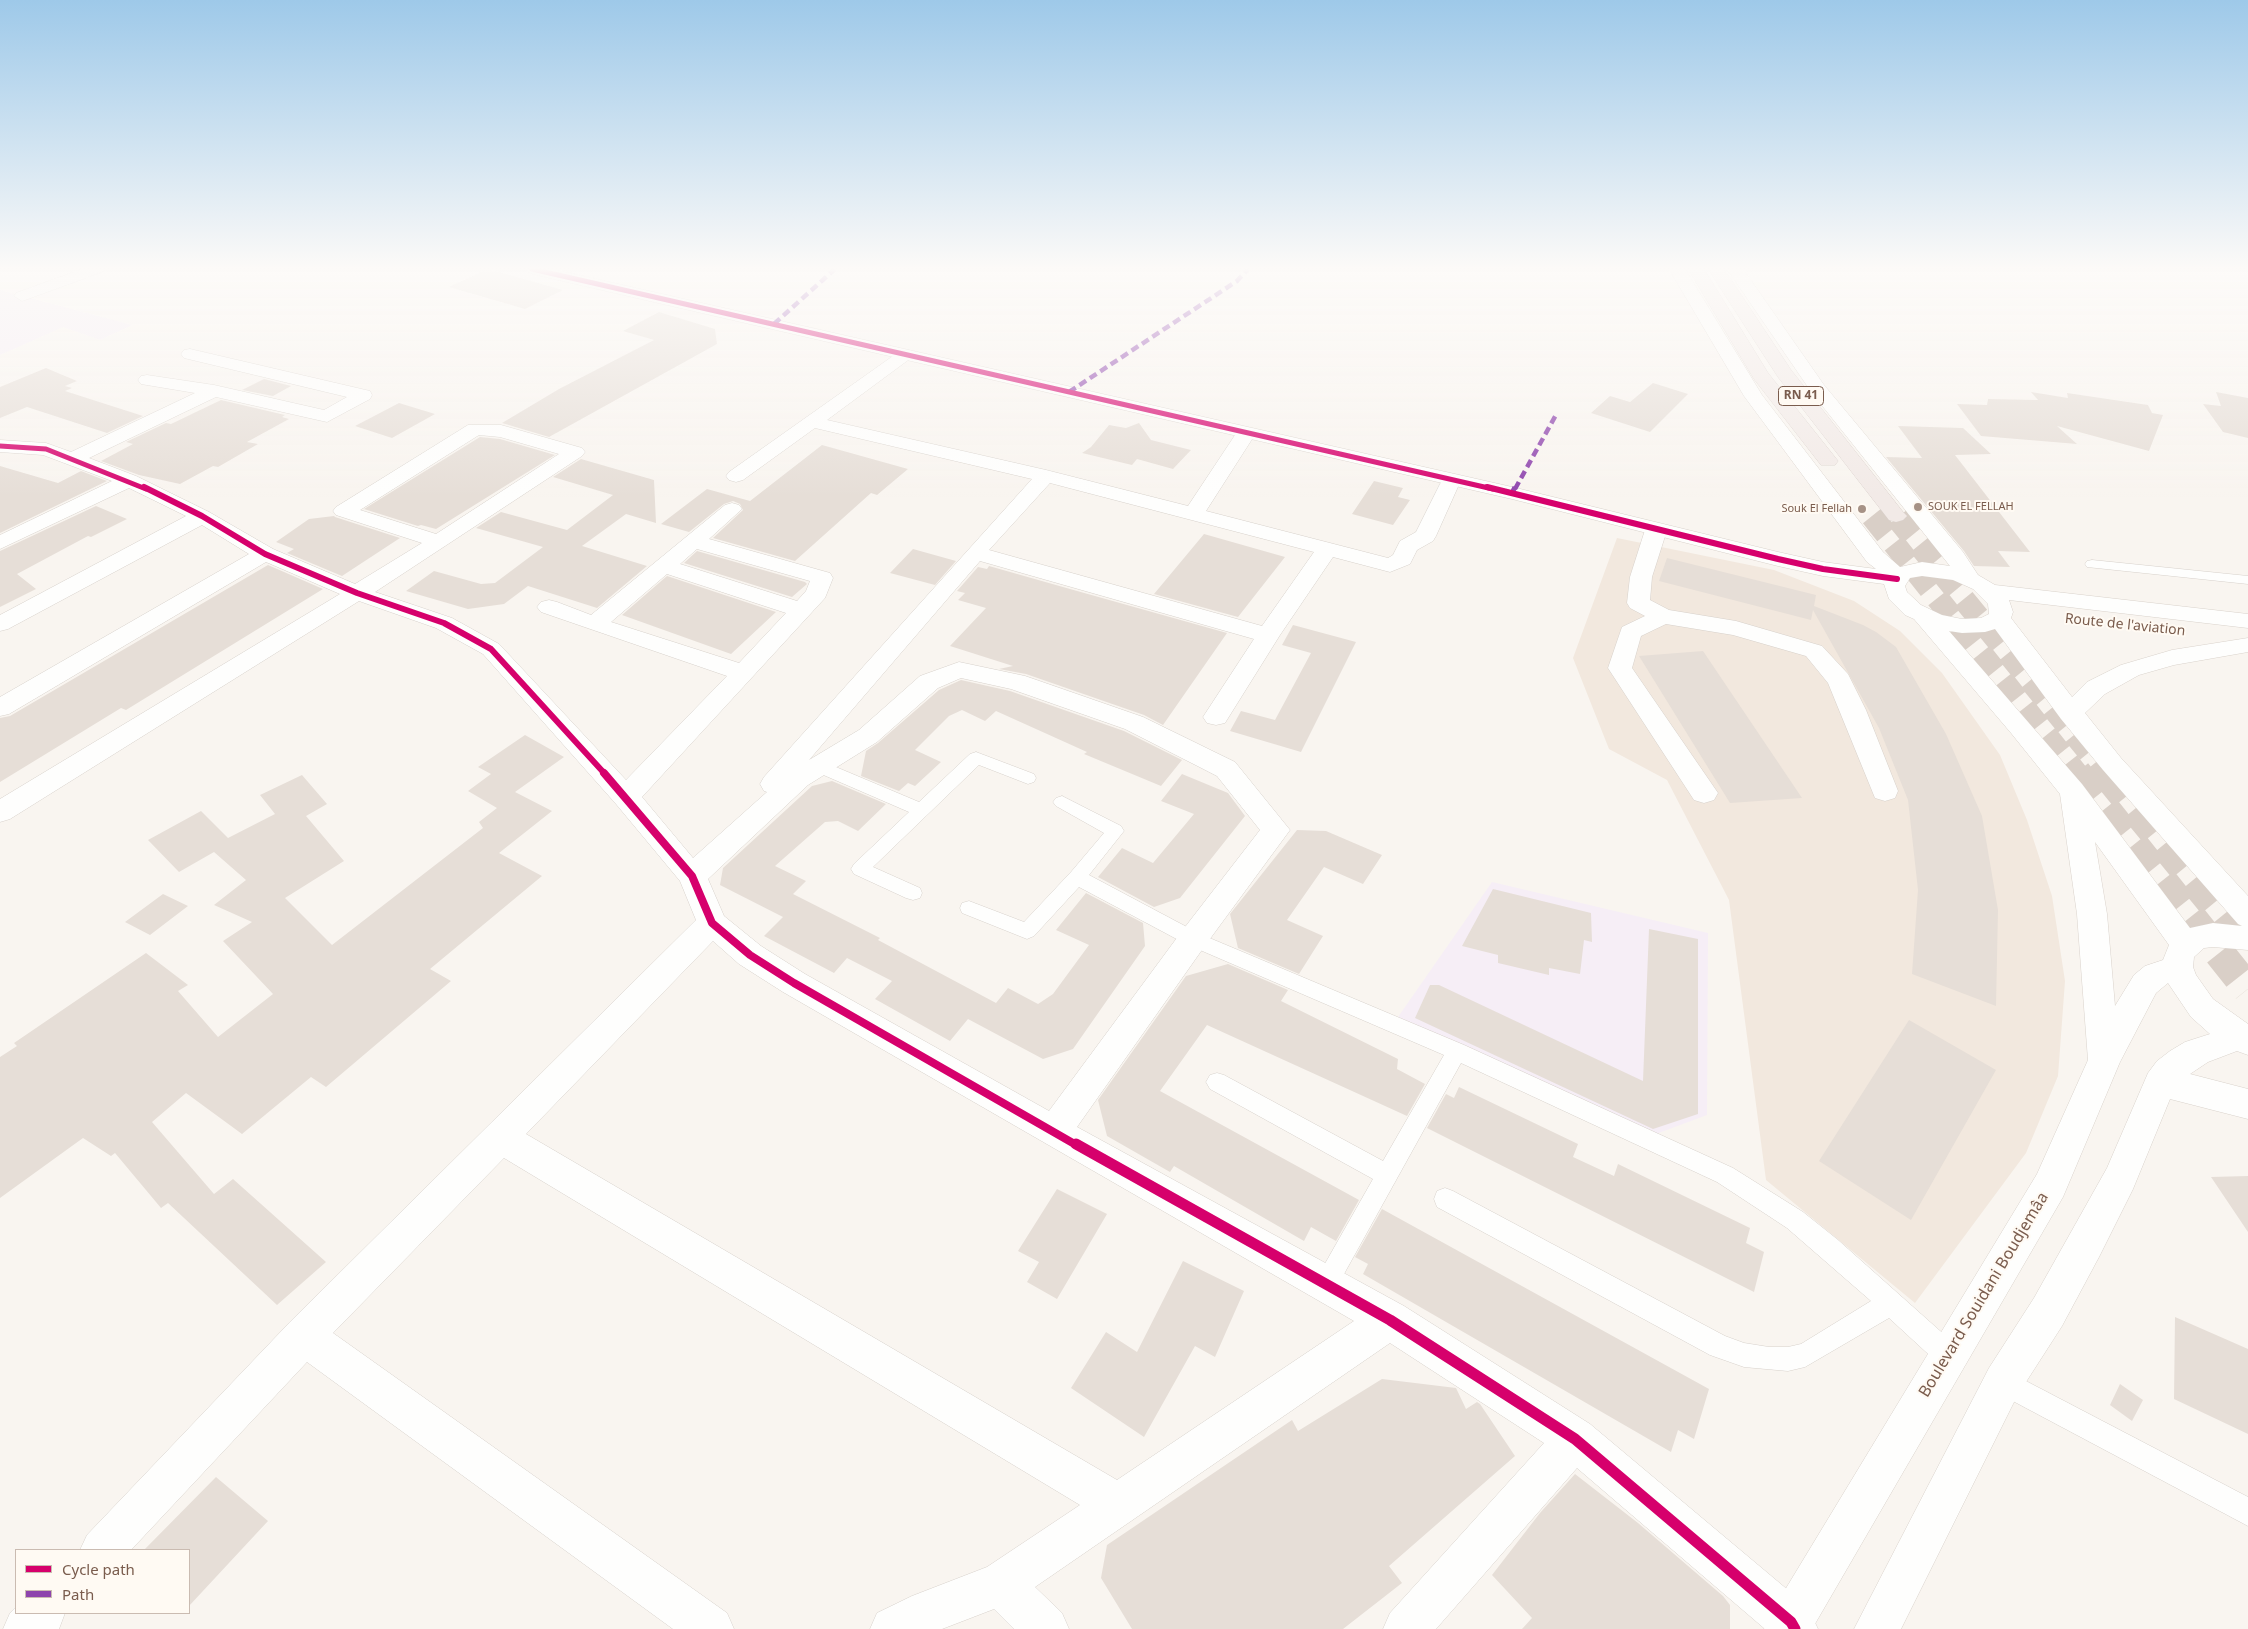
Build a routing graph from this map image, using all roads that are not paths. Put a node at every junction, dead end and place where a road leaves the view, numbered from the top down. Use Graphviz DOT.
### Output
graph roads {
  1 [pos="863,345"];
  2 [pos="1722,345"];
  3 [pos="1742,345"];
  4 [pos="1766,345"];
  5 [pos="1788,345"];
  6 [pos="190,354"];
  7 [pos="906,355"];
  8 [pos="147,380"];
  9 [pos="214,391"];
  10 [pos="812,422"];
  11 [pos="1246,432"];
  12 [pos="3,447"];
  13 [pos="74,458"];
  14 [pos="1838,474"];
  15 [pos="736,476"];
  16 [pos="1046,476"];
  17 [pos="128,480"];
  18 [pos="1451,480"];
  19 [pos="732,509"];
  20 [pos="1194,514"];
  21 [pos="202,516"];
  22 [pos="1896,516"];
  23 [pos="1656,530"];
  24 [pos="439,542"];
  25 [pos="694,542"];
  26 [pos="0,543"];
  27 [pos="1327,549"];
  28 [pos="975,553"];
  29 [pos="265,554"];
  30 [pos="1778,559"];
  31 [pos="2092,564"];
  32 [pos="664,566"];
  33 [pos="1897,578"];
  34 [pos="1970,579"];
  35 [pos="2248,580"];
  36 [pos="1990,591"];
  37 [pos="357,593"];
  38 [pos="549,607"];
  39 [pos="1914,609"];
  40 [pos="800,610"];
  41 [pos="2000,615"];
  42 [pos="1663,616"];
  43 [pos="2248,621"];
  44 [pos="0,624"];
  45 [pos="594,624"];
  46 [pos="1268,635"];
  47 [pos="2248,637"];
  48 [pos="2248,646"];
  49 [pos="744,673"];
  50 [pos="0,708"];
  51 [pos="2070,713"];
  52 [pos="1216,717"];
  53 [pos="818,766"];
  54 [pos="1028,778"];
  55 [pos="1885,791"];
  56 [pos="2072,791"];
  57 [pos="1704,793"];
  58 [pos="626,797"];
  59 [pos="1062,802"];
  60 [pos="921,810"];
  61 [pos="0,812"];
  62 [pos="692,876"];
  63 [pos="1077,877"];
  64 [pos="913,893"];
  65 [pos="969,908"];
  66 [pos="2248,916"];
  67 [pos="712,923"];
  68 [pos="2248,938"];
  69 [pos="1194,939"];
  70 [pos="2182,956"];
  71 [pos="2242,1038"];
  72 [pos="1457,1051"];
  73 [pos="2104,1060"];
  74 [pos="1217,1082"];
  75 [pos="2160,1083"];
  76 [pos="2248,1104"];
  77 [pos="1054,1132"];
  78 [pos="500,1138"];
  79 [pos="1387,1176"];
  80 [pos="1445,1199"];
  81 [pos="1326,1284"];
  82 [pos="1891,1303"];
  83 [pos="1390,1320"];
  84 [pos="304,1336"];
  85 [pos="1948,1355"];
  86 [pos="2003,1382"];
  87 [pos="1575,1439"];
  88 [pos="1120,1505"];
  89 [pos="2248,1512"];
  90 [pos="103,1549"];
  91 [pos="1001,1584"];
  92 [pos="1791,1627"];
  93 [pos="711,1629"];
  94 [pos="893,1629"];
  95 [pos="1046,1629"];
  96 [pos="1406,1629"];
  97 [pos="1877,1629"];
  1 -- 7 [label="street"];
  2 -- 33 [label="street"];
  3 -- 14 [label="highway, RN 41"];
  4 -- 22 [label="highway, RN 41"];
  5 -- 34 [label="street"];
  6 -- 9 [label="street"];
  7 -- 10 [label="street"];
  7 -- 11 [label="street"];
  8 -- 9 [label="street"];
  9 -- 13 [label="street"];
  10 -- 15 [label="street"];
  10 -- 16 [label="street"];
  11 -- 18 [label="street"];
  11 -- 20 [label="street"];
  12 -- 13 [label="street"];
  13 -- 17 [label="street"];
  16 -- 20 [label="street"];
  16 -- 28 [label="street"];
  17 -- 21 [label="street"];
  17 -- 26 [label="street"];
  18 -- 23 [label="street"];
  18 -- 27 [label="street"];
  19 -- 25 [label="street"];
  20 -- 27 [label="street"];
  21 -- 29 [label="street"];
  21 -- 44 [label="street"];
  23 -- 30 [label="street"];
  23 -- 42 [label="street"];
  24 -- 24 [label="street"];
  24 -- 37 [label="street"];
  25 -- 32 [label="street"];
  25 -- 40 [label="street"];
  27 -- 46 [label="street"];
  28 -- 46 [label="street"];
  28 -- 62 [label="street"];
  29 -- 37 [label="street"];
  29 -- 50 [label="street"];
  30 -- 33 [label="street"];
  30 -- 39 [label="street"];
  31 -- 35 [label="lane"];
  32 -- 40 [label="street"];
  32 -- 45 [label="street"];
  33 -- 34 [label="street"];
  33 -- 39 [label="street"];
  34 -- 36 [label="street"];
  36 -- 41 [label="street"];
  36 -- 43 [label="street"];
  37 -- 58 [label="street"];
  37 -- 61 [label="street"];
  38 -- 45 [label="street"];
  39 -- 41 [label="street"];
  39 -- 56 [label="street"];
  40 -- 49 [label="street"];
  41 -- 47 [label="street, Route de l'aviation"];
  41 -- 51 [label="street"];
  42 -- 55 [label="street"];
  42 -- 57 [label="street"];
  45 -- 49 [label="street"];
  46 -- 52 [label="street"];
  48 -- 51 [label="street"];
  49 -- 58 [label="street"];
  51 -- 66 [label="street"];
  53 -- 60 [label="lane"];
  53 -- 62 [label="street"];
  53 -- 69 [label="street"];
  54 -- 60 [label="lane"];
  56 -- 70 [label="street"];
  56 -- 73 [label="street"];
  58 -- 62 [label="street"];
  59 -- 63 [label="lane"];
  60 -- 64 [label="lane"];
  62 -- 67 [label="street"];
  63 -- 65 [label="lane"];
  63 -- 69 [label="lane"];
  67 -- 77 [label="street"];
  67 -- 78 [label="street"];
  68 -- 70 [label="street, Boulevard Souidani Boudjemâa"];
  69 -- 72 [label="lane"];
  69 -- 77 [label="street"];
  70 -- 71 [label="street"];
  70 -- 73 [label="street, Boulevard Souidani Boudjemâa"];
  71 -- 75 [label="street"];
  72 -- 79 [label="lane"];
  72 -- 82 [label="lane"];
  73 -- 85 [label="street, Boulevard Souidani Boudjemâa"];
  74 -- 79 [label="lane"];
  75 -- 76 [label="street"];
  75 -- 86 [label="street"];
  77 -- 81 [label="street"];
  78 -- 84 [label="street"];
  78 -- 88 [label="street"];
  79 -- 81 [label="lane"];
  80 -- 82 [label="lane"];
  81 -- 83 [label="street"];
  82 -- 85 [label="lane"];
  83 -- 87 [label="street"];
  83 -- 88 [label="street"];
  84 -- 90 [label="street"];
  84 -- 93 [label="street"];
  85 -- 92 [label="street, Boulevard Souidani Boudjemâa"];
  86 -- 89 [label="lane"];
  86 -- 97 [label="street"];
  87 -- 92 [label="street"];
  87 -- 96 [label="street"];
  88 -- 91 [label="street"];
  91 -- 94 [label="street"];
  91 -- 95 [label="street"];
}
